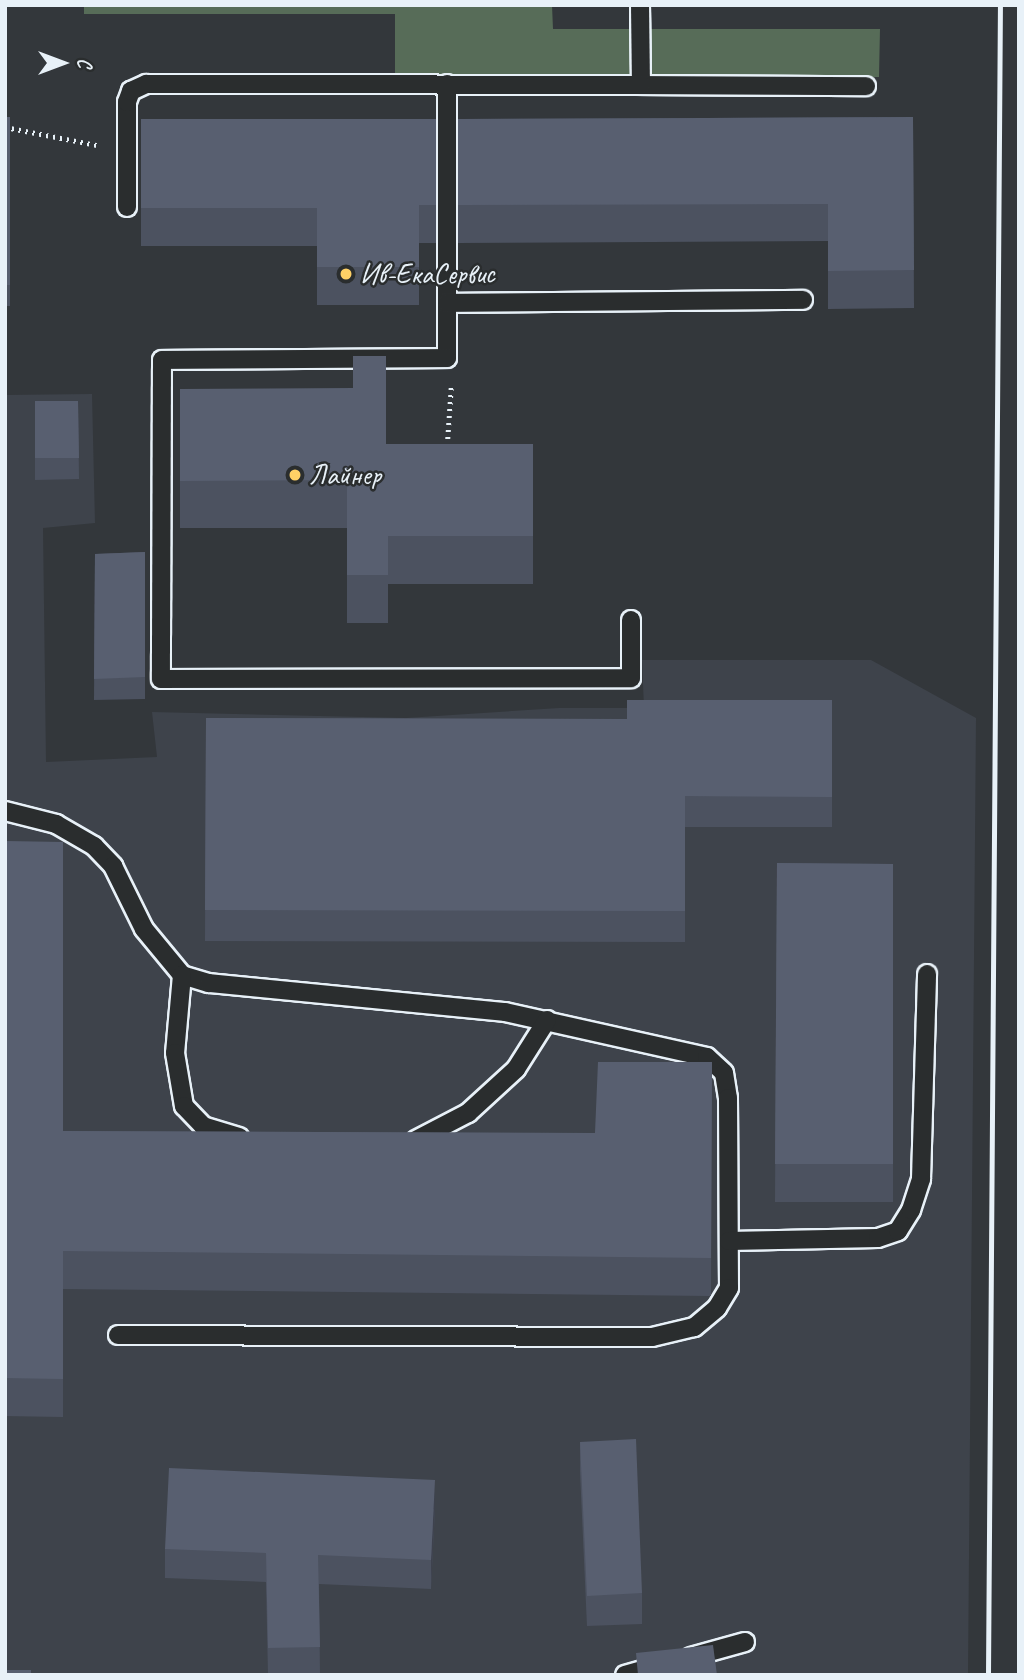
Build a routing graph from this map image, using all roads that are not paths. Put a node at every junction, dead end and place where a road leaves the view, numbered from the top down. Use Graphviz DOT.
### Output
graph roads {
  1 [pos="640,5"];
  2 [pos="447,84"];
  3 [pos="641,85"];
  4 [pos="866,86"];
  5 [pos="127,207"];
  6 [pos="803,300"];
  7 [pos="447,303"];
  8 [pos="631,620"];
  9 [pos="5,811"];
  10 [pos="927,974"];
  11 [pos="182,975"];
  12 [pos="547,1020"];
  13 [pos="253,1138"];
  14 [pos="391,1147"];
  15 [pos="729,1241"];
  16 [pos="118,1335"];
  17 [pos="745,1642"];
  18 [pos="625,1675"];
  1 -- 3 [label="lane"];
  2 -- 3 [label="lane"];
  2 -- 5 [label="lane"];
  2 -- 7 [label="lane"];
  3 -- 4 [label="lane"];
  6 -- 7 [label="lane"];
  7 -- 8 [label="lane"];
  9 -- 11 [label="lane"];
  10 -- 15 [label="lane"];
  11 -- 12 [label="lane"];
  11 -- 13 [label="lane"];
  12 -- 14 [label="lane"];
  12 -- 15 [label="lane"];
  15 -- 16 [label="lane"];
  17 -- 18 [label="lane"];
}
